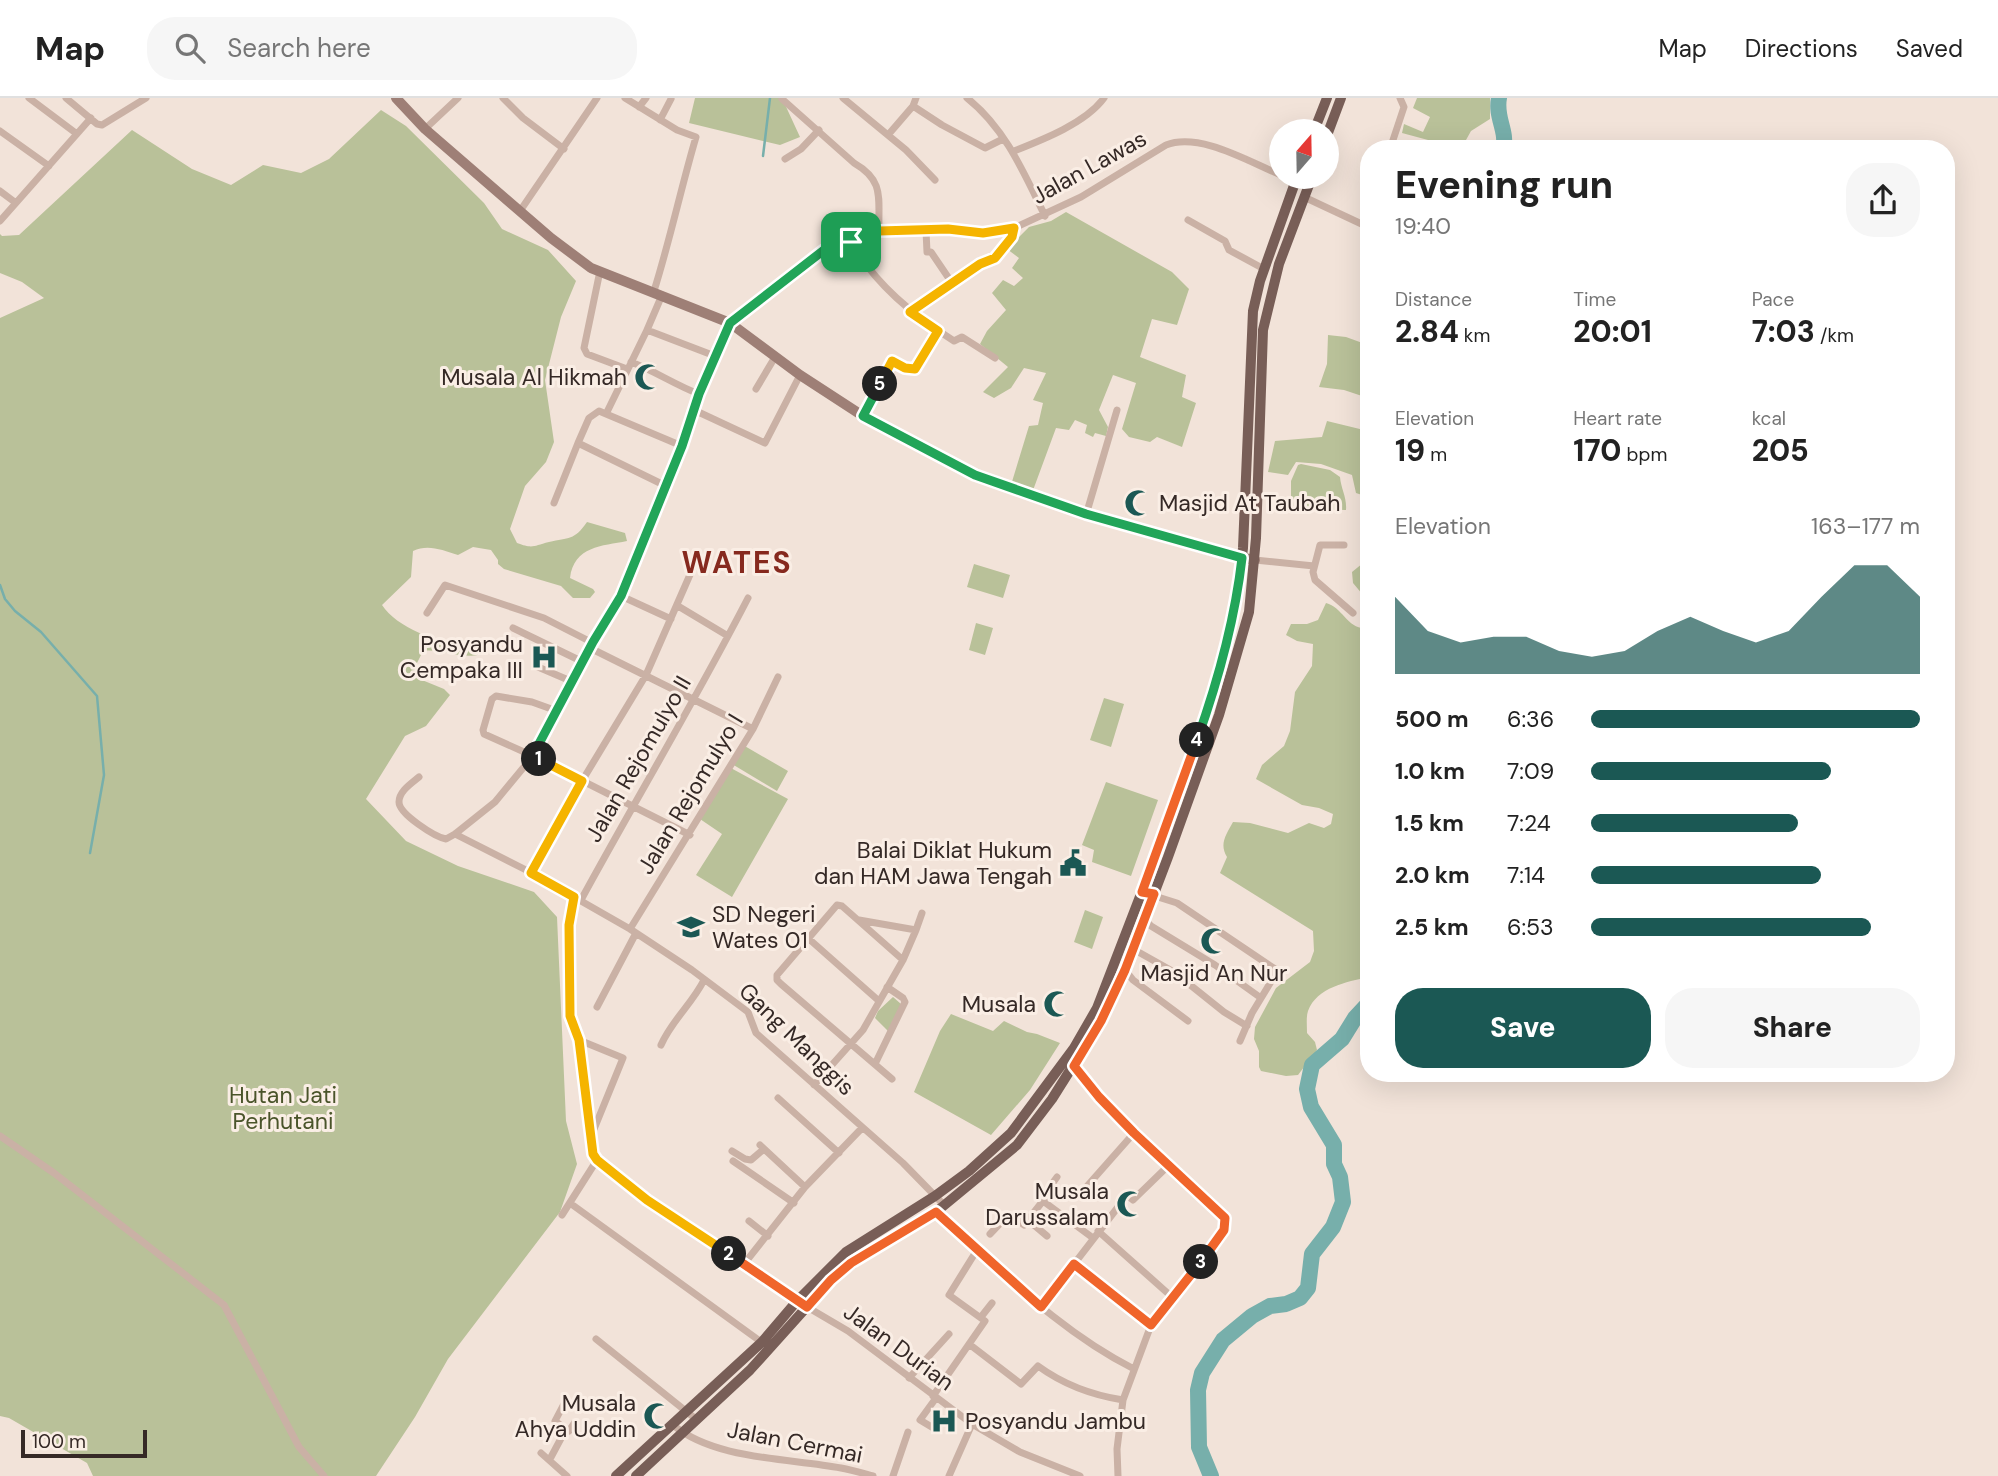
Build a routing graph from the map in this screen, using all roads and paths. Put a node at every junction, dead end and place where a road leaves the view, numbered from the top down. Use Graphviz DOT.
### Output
graph roads {
  1 [pos="29,98"];
  2 [pos="66,98"];
  3 [pos="145,98"];
  4 [pos="396,98"];
  5 [pos="458,98"];
  6 [pos="503,98"];
  7 [pos="597,98"];
  8 [pos="625,98"];
  9 [pos="646,98"];
  10 [pos="843,98"];
  11 [pos="967,98"];
  12 [pos="1104,98"];
  13 [pos="1340,98"];
  14 [pos="1400,98"];
  15 [pos="671,99"];
  16 [pos="782,99"];
  17 [pos="1324,99"];
  18 [pos="41,101"];
  19 [pos="914,102"];
  20 [pos="639,107"];
  21 [pos="91,118"];
  22 [pos="1318,119"];
  23 [pos="1333,119"];
  24 [pos="660,120"];
  25 [pos="425,129"];
  26 [pos="0,131"];
  27 [pos="819,131"];
  28 [pos="77,134"];
  29 [pos="888,135"];
  30 [pos="1003,139"];
  31 [pos="1393,140"];
  32 [pos="564,149"];
  33 [pos="1014,151"];
  34 [pos="785,159"];
  35 [pos="48,166"];
  36 [pos="1269,169"];
  37 [pos="935,180"];
  38 [pos="1286,189"];
  39 [pos="1307,189"];
  40 [pos="0,191"];
  41 [pos="1304,197"];
  42 [pos="16,203"];
  43 [pos="520,211"];
  44 [pos="1045,216"];
  45 [pos="1188,220"];
  46 [pos="0,221"];
  47 [pos="1360,223"];
  48 [pos="1014,228"];
  49 [pos="879,231"];
  50 [pos="926,231"];
  51 [pos="851,242"];
  52 [pos="1264,269"];
  53 [pos="600,271"];
  54 [pos="952,283"];
  55 [pos="658,293"];
  56 [pos="910,312"];
  57 [pos="730,323"];
  58 [pos="647,330"];
  59 [pos="938,331"];
  60 [pos="715,356"];
  61 [pos="775,357"];
  62 [pos="995,358"];
  63 [pos="629,366"];
  64 [pos="800,375"];
  65 [pos="756,389"];
  66 [pos="699,394"];
  67 [pos="694,410"];
  68 [pos="1117,411"];
  69 [pos="607,412"];
  70 [pos="863,416"];
  71 [pos="578,443"];
  72 [pos="682,446"];
  73 [pos="666,486"];
  74 [pos="554,503"];
  75 [pos="1086,514"];
  76 [pos="1344,545"];
  77 [pos="1242,558"];
  78 [pos="1255,560"];
  79 [pos="696,561"];
  80 [pos="1314,566"];
  81 [pos="621,596"];
  82 [pos="748,598"];
  83 [pos="678,606"];
  84 [pos="427,613"];
  85 [pos="1353,613"];
  86 [pos="671,619"];
  87 [pos="513,628"];
  88 [pos="728,636"];
  89 [pos="592,645"];
  90 [pos="583,662"];
  91 [pos="538,667"];
  92 [pos="646,675"];
  93 [pos="778,677"];
  94 [pos="573,682"];
  95 [pos="694,700"];
  96 [pos="557,711"];
  97 [pos="753,729"];
  98 [pos="533,755"];
  99 [pos="419,777"];
  100 [pos="582,781"];
  101 [pos="632,805"];
  102 [pos="455,834"];
  103 [pos="690,835"];
  104 [pos="531,873"];
  105 [pos="1142,892"];
  106 [pos="1154,894"];
  107 [pos="577,898"];
  108 [pos="922,913"];
  109 [pos="1144,919"];
  110 [pos="858,920"];
  111 [pos="916,930"];
  112 [pos="633,931"];
  113 [pos="809,939"];
  114 [pos="1133,948"];
  115 [pos="903,960"];
  116 [pos="1125,970"];
  117 [pos="704,980"];
  118 [pos="887,987"];
  119 [pos="1261,998"];
  120 [pos="878,1001"];
  121 [pos="597,1007"];
  122 [pos="1188,1021"];
  123 [pos="1247,1026"];
  124 [pos="579,1040"];
  125 [pos="1240,1041"];
  126 [pos="851,1044"];
  127 [pos="661,1045"];
  128 [pos="875,1064"];
  129 [pos="1074,1066"];
  130 [pos="892,1079"];
  131 [pos="814,1085"];
  132 [pos="1047,1096"];
  133 [pos="778,1098"];
  134 [pos="862,1128"];
  135 [pos="1134,1133"];
  136 [pos="0,1136"];
  137 [pos="590,1139"];
  138 [pos="732,1152"];
  139 [pos="839,1153"];
  140 [pos="597,1160"];
  141 [pos="733,1161"];
  142 [pos="1169,1165"];
  143 [pos="1057,1177"];
  144 [pos="805,1188"];
  145 [pos="1081,1193"];
  146 [pos="932,1199"];
  147 [pos="1043,1201"];
  148 [pos="794,1203"];
  149 [pos="574,1206"];
  150 [pos="940,1209"];
  151 [pos="562,1215"];
  152 [pos="1028,1220"];
  153 [pos="749,1221"];
  154 [pos="990,1234"];
  155 [pos="1096,1235"];
  156 [pos="768,1236"];
  157 [pos="1047,1236"];
  158 [pos="978,1251"];
  159 [pos="744,1264"];
  160 [pos="1074,1264"];
  161 [pos="1172,1297"];
  162 [pos="992,1303"];
  163 [pos="802,1304"];
  164 [pos="1041,1307"];
  165 [pos="981,1317"];
  166 [pos="1151,1325"];
  167 [pos="948,1334"];
  168 [pos="596,1339"];
  169 [pos="968,1344"];
  170 [pos="766,1345"];
  171 [pos="1134,1369"];
  172 [pos="909,1378"];
  173 [pos="934,1397"];
  174 [pos="566,1400"];
  175 [pos="1123,1400"];
  176 [pos="687,1411"];
  177 [pos="697,1420"];
  178 [pos="575,1422"];
  179 [pos="673,1424"];
  180 [pos="972,1424"];
  181 [pos="566,1429"];
  182 [pos="934,1429"];
  183 [pos="908,1432"];
  184 [pos="682,1433"];
  185 [pos="541,1453"];
  186 [pos="550,1459"];
  187 [pos="822,1465"];
  188 [pos="324,1476"];
  189 [pos="567,1476"];
  190 [pos="616,1476"];
  191 [pos="636,1476"];
  192 [pos="818,1476"];
  193 [pos="873,1476"];
  194 [pos="893,1476"];
  195 [pos="949,1476"];
  196 [pos="1080,1476"];
  197 [pos="1118,1476"];
  1 -- 18 [label="street"];
  2 -- 21 [label="street"];
  3 -- 21 [label="street"];
  4 -- 25 [label="street"];
  5 -- 25 [label="street"];
  6 -- 32 [label="street"];
  7 -- 32 [label="street"];
  8 -- 20 [label="street"];
  9 -- 20 [label="street"];
  10 -- 29 [label="street"];
  11 -- 30 [label="street"];
  12 -- 33 [label="street"];
  13 -- 23 [label="main road"];
  14 -- 31 [label="street"];
  15 -- 24 [label="street"];
  16 -- 27 [label="street"];
  17 -- 22 [label="main road"];
  18 -- 28 [label="street"];
  19 -- 29 [label="street"];
  19 -- 30 [label="street"];
  20 -- 24 [label="street"];
  21 -- 28 [label="street"];
  24 -- 55 [label="street"];
  25 -- 43 [label="street"];
  26 -- 35 [label="street"];
  27 -- 34 [label="street"];
  27 -- 49 [label="street"];
  28 -- 35 [label="street"];
  29 -- 37 [label="street"];
  30 -- 33 [label="street"];
  32 -- 43 [label="street"];
  33 -- 44 [label="street"];
  35 -- 42 [label="street"];
  36 -- 44 [label="street, Jalan Lawas"];
  38 -- 52 [label="main road"];
  39 -- 41 [label="main road"];
  40 -- 42 [label="street"];
  41 -- 47 [label="street"];
  41 -- 78 [label="main road"];
  42 -- 46 [label="street"];
  43 -- 53 [label="street"];
  44 -- 48 [label="street, Jalan Lawas"];
  45 -- 52 [label="street"];
  48 -- 50 [label="street, Jalan Lawas"];
  48 -- 54 [label="street"];
  49 -- 50 [label="street, Jalan Lawas"];
  49 -- 51 [label="street, Jalan Lawas"];
  50 -- 54 [label="street"];
  51 -- 56 [label="street"];
  51 -- 57 [label="street, Jalan Lawas"];
  52 -- 77 [label="main road"];
  53 -- 55 [label="street"];
  53 -- 63 [label="street"];
  54 -- 56 [label="street"];
  55 -- 57 [label="street"];
  55 -- 58 [label="street"];
  56 -- 59 [label="street"];
  57 -- 60 [label="street"];
  57 -- 61 [label="street"];
  58 -- 60 [label="street"];
  58 -- 63 [label="street"];
  59 -- 62 [label="street"];
  59 -- 70 [label="street"];
  60 -- 66 [label="street"];
  61 -- 64 [label="street"];
  61 -- 65 [label="street"];
  63 -- 66 [label="street"];
  63 -- 69 [label="street"];
  64 -- 67 [label="street"];
  64 -- 70 [label="street"];
  66 -- 67 [label="street"];
  67 -- 72 [label="street"];
  68 -- 75 [label="street"];
  69 -- 71 [label="street"];
  69 -- 72 [label="street"];
  70 -- 75 [label="street"];
  71 -- 73 [label="street"];
  71 -- 74 [label="street"];
  72 -- 73 [label="street"];
  73 -- 81 [label="street"];
  75 -- 77 [label="street"];
  76 -- 80 [label="street"];
  77 -- 78 [label="street"];
  77 -- 105 [label="main road"];
  78 -- 80 [label="street"];
  78 -- 106 [label="main road"];
  79 -- 83 [label="street"];
  80 -- 85 [label="street"];
  81 -- 86 [label="street"];
  81 -- 89 [label="street"];
  82 -- 88 [label="street, Jalan Rejomulyo II"];
  83 -- 86 [label="street"];
  83 -- 88 [label="street"];
  84 -- 89 [label="street"];
  86 -- 92 [label="street"];
  87 -- 90 [label="street"];
  88 -- 95 [label="street, Jalan Rejomulyo II"];
  89 -- 90 [label="street"];
  89 -- 92 [label="street"];
  90 -- 94 [label="street"];
  91 -- 94 [label="street"];
  92 -- 95 [label="street"];
  92 -- 100 [label="street"];
  93 -- 97 [label="street, Jalan Rejomulyo I"];
  94 -- 96 [label="street"];
  95 -- 97 [label="street"];
  95 -- 101 [label="street, Jalan Rejomulyo II"];
  96 -- 98 [label="street"];
  96 -- 98 [label="street"];
  97 -- 103 [label="street, Jalan Rejomulyo I"];
  98 -- 100 [label="street"];
  98 -- 102 [label="street"];
  99 -- 102 [label="street"];
  100 -- 101 [label="street"];
  100 -- 104 [label="street"];
  101 -- 103 [label="street"];
  101 -- 107 [label="street, Jalan Rejomulyo II"];
  102 -- 104 [label="street, Gang Manggis"];
  103 -- 112 [label="street, Jalan Rejomulyo I"];
  104 -- 107 [label="street, Gang Manggis"];
  105 -- 106 [label="street"];
  105 -- 132 [label="main road"];
  106 -- 109 [label="main road"];
  106 -- 119 [label="street"];
  107 -- 112 [label="street, Gang Manggis"];
  107 -- 124 [label="street"];
  108 -- 111 [label="street"];
  109 -- 114 [label="main road"];
  109 -- 119 [label="street"];
  110 -- 111 [label="street"];
  110 -- 113 [label="street"];
  110 -- 115 [label="street"];
  111 -- 115 [label="street"];
  112 -- 117 [label="street, Gang Manggis"];
  112 -- 121 [label="street, Jalan Rejomulyo I"];
  113 -- 120 [label="street"];
  113 -- 126 [label="street"];
  114 -- 116 [label="main road"];
  114 -- 123 [label="street"];
  115 -- 118 [label="street"];
  116 -- 122 [label="street"];
  116 -- 129 [label="main road"];
  117 -- 127 [label="street"];
  117 -- 131 [label="street, Gang Manggis"];
  118 -- 120 [label="street"];
  118 -- 128 [label="street"];
  119 -- 123 [label="street"];
  120 -- 126 [label="street"];
  123 -- 125 [label="street"];
  124 -- 137 [label="street"];
  124 -- 137 [label="street"];
  126 -- 128 [label="street"];
  126 -- 131 [label="street"];
  128 -- 130 [label="street"];
  129 -- 132 [label="main road"];
  129 -- 135 [label="street"];
  131 -- 134 [label="street, Gang Manggis"];
  132 -- 146 [label="main road"];
  132 -- 150 [label="main road"];
  133 -- 139 [label="street"];
  134 -- 139 [label="street"];
  134 -- 146 [label="street, Gang Manggis"];
  135 -- 142 [label="street"];
  135 -- 145 [label="street"];
  136 -- 188 [label="street"];
  137 -- 140 [label="street"];
  138 -- 144 [label="street"];
  139 -- 144 [label="street"];
  140 -- 151 [label="street"];
  140 -- 159 [label="street, Jalan Durian"];
  141 -- 148 [label="street"];
  142 -- 155 [label="street"];
  142 -- 161 [label="street"];
  143 -- 147 [label="street"];
  144 -- 148 [label="street"];
  146 -- 150 [label="main road"];
  146 -- 163 [label="main road"];
  147 -- 152 [label="street"];
  147 -- 155 [label="street"];
  148 -- 156 [label="street"];
  149 -- 170 [label="street"];
  150 -- 158 [label="street"];
  150 -- 163 [label="main road"];
  152 -- 154 [label="street"];
  152 -- 157 [label="street"];
  153 -- 156 [label="street"];
  155 -- 160 [label="street"];
  155 -- 161 [label="street"];
  156 -- 159 [label="street"];
  158 -- 164 [label="street"];
  158 -- 165 [label="street"];
  159 -- 163 [label="street, Jalan Durian"];
  160 -- 164 [label="street"];
  160 -- 166 [label="street"];
  161 -- 166 [label="street"];
  162 -- 165 [label="street"];
  163 -- 170 [label="main road"];
  163 -- 172 [label="street, Jalan Durian"];
  164 -- 171 [label="street"];
  165 -- 169 [label="street"];
  166 -- 171 [label="street"];
  167 -- 172 [label="street"];
  168 -- 176 [label="street"];
  169 -- 173 [label="street"];
  169 -- 175 [label="street"];
  170 -- 176 [label="main road"];
  170 -- 177 [label="main road"];
  171 -- 175 [label="street"];
  172 -- 173 [label="street, Jalan Durian"];
  173 -- 180 [label="street, Jalan Durian"];
  173 -- 182 [label="street"];
  174 -- 181 [label="street"];
  175 -- 197 [label="street"];
  176 -- 177 [label="street"];
  176 -- 179 [label="main road"];
  177 -- 184 [label="main road"];
  178 -- 181 [label="street"];
  179 -- 184 [label="street, Jalan Cermai"];
  179 -- 190 [label="main road"];
  180 -- 195 [label="street"];
  180 -- 196 [label="street, Jalan Durian"];
  181 -- 186 [label="street"];
  183 -- 194 [label="street"];
  184 -- 187 [label="street, Jalan Cermai"];
  184 -- 191 [label="main road"];
  185 -- 186 [label="street"];
  186 -- 189 [label="street"];
  187 -- 192 [label="street"];
  187 -- 193 [label="street, Jalan Cermai"];
}
